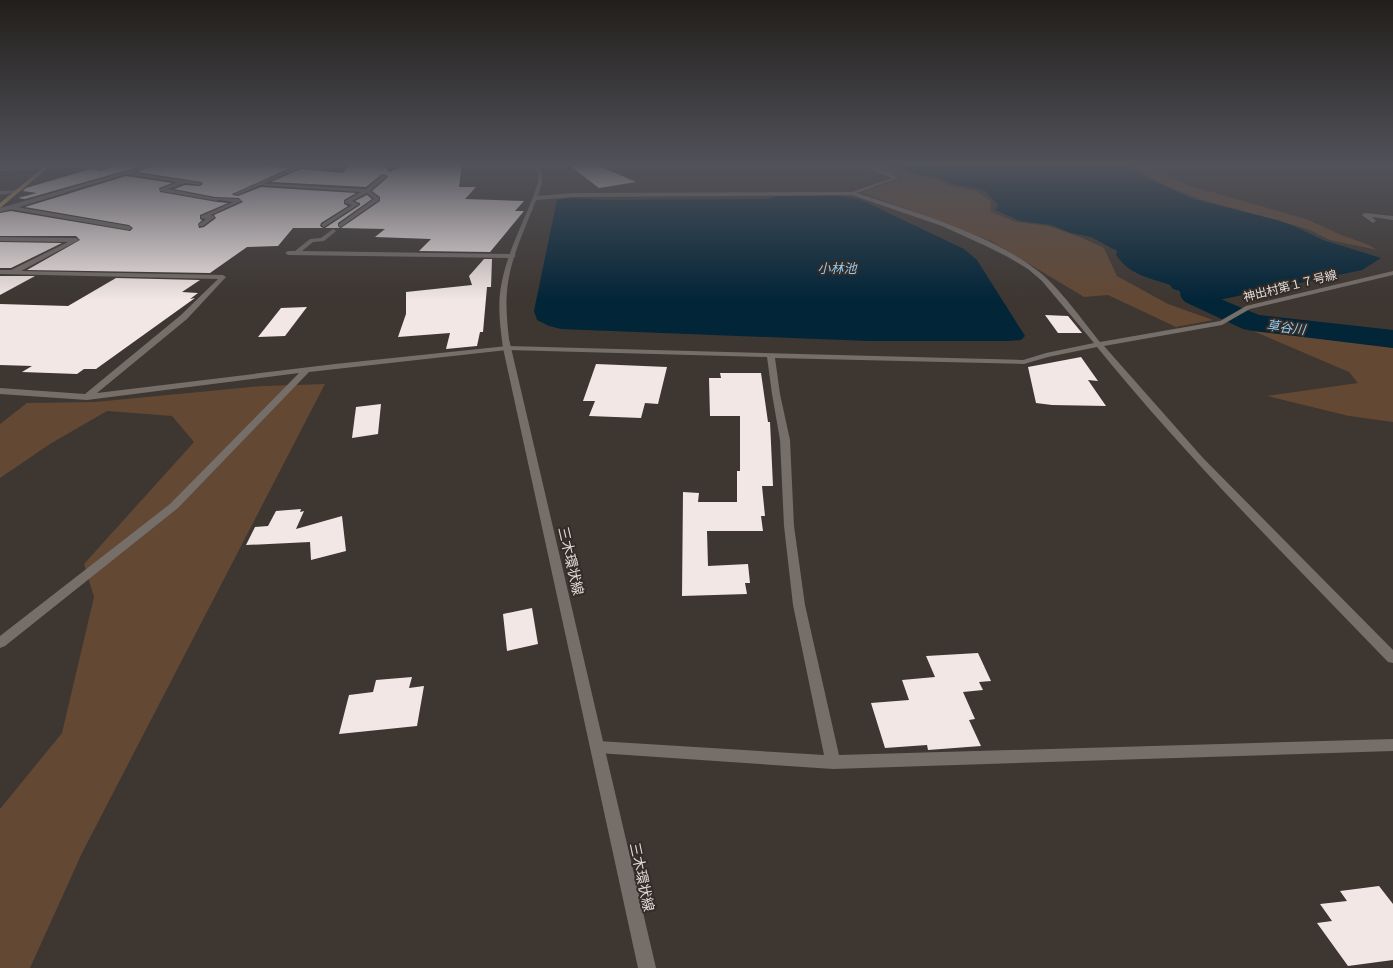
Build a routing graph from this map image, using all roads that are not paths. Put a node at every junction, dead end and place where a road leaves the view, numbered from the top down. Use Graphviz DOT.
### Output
graph roads {
  1 [pos="24,210"];
  2 [pos="218,210"];
  3 [pos="347,210"];
  4 [pos="362,210"];
  5 [pos="531,210"];
  6 [pos="902,210"];
  7 [pos="1393,218"];
  8 [pos="1373,221"];
  9 [pos="200,225"];
  10 [pos="324,225"];
  11 [pos="342,225"];
  12 [pos="129,228"];
  13 [pos="333,231"];
  14 [pos="0,239"];
  15 [pos="288,253"];
  16 [pos="297,253"];
  17 [pos="513,256"];
  18 [pos="0,272"];
  19 [pos="11,273"];
  20 [pos="1393,273"];
  21 [pos="1100,344"];
  22 [pos="507,348"];
  23 [pos="771,356"];
  24 [pos="306,370"];
  25 [pos="0,391"];
  26 [pos="87,397"];
  27 [pos="0,643"];
  28 [pos="1393,658"];
  29 [pos="1393,745"];
  30 [pos="598,747"];
  31 [pos="834,762"];
  32 [pos="646,968"];
  1 -- 12 [label="street"];
  2 -- 9 [label="street"];
  3 -- 10 [label="street"];
  4 -- 11 [label="street"];
  5 -- 17 [label="street, 三木環状線"];
  6 -- 21 [label="street"];
  7 -- 8 [label="street"];
  13 -- 16 [label="street"];
  14 -- 19 [label="street"];
  15 -- 16 [label="street"];
  16 -- 17 [label="street"];
  17 -- 22 [label="street, 三木環状線"];
  18 -- 19 [label="street"];
  19 -- 26 [label="street"];
  20 -- 21 [label="street, 神出村第１７号線"];
  21 -- 23 [label="street, 神出村第１７号線"];
  21 -- 28 [label="street"];
  22 -- 23 [label="street, 神出村第１７号線"];
  22 -- 24 [label="street, 神出村第１７号線"];
  22 -- 30 [label="street, 三木環状線"];
  23 -- 31 [label="street"];
  24 -- 26 [label="street, 神出村第１７号線"];
  24 -- 27 [label="street"];
  25 -- 26 [label="street, 神出村第１７号線"];
  29 -- 31 [label="street"];
  30 -- 31 [label="street"];
  30 -- 32 [label="street, 三木環状線"];
}
